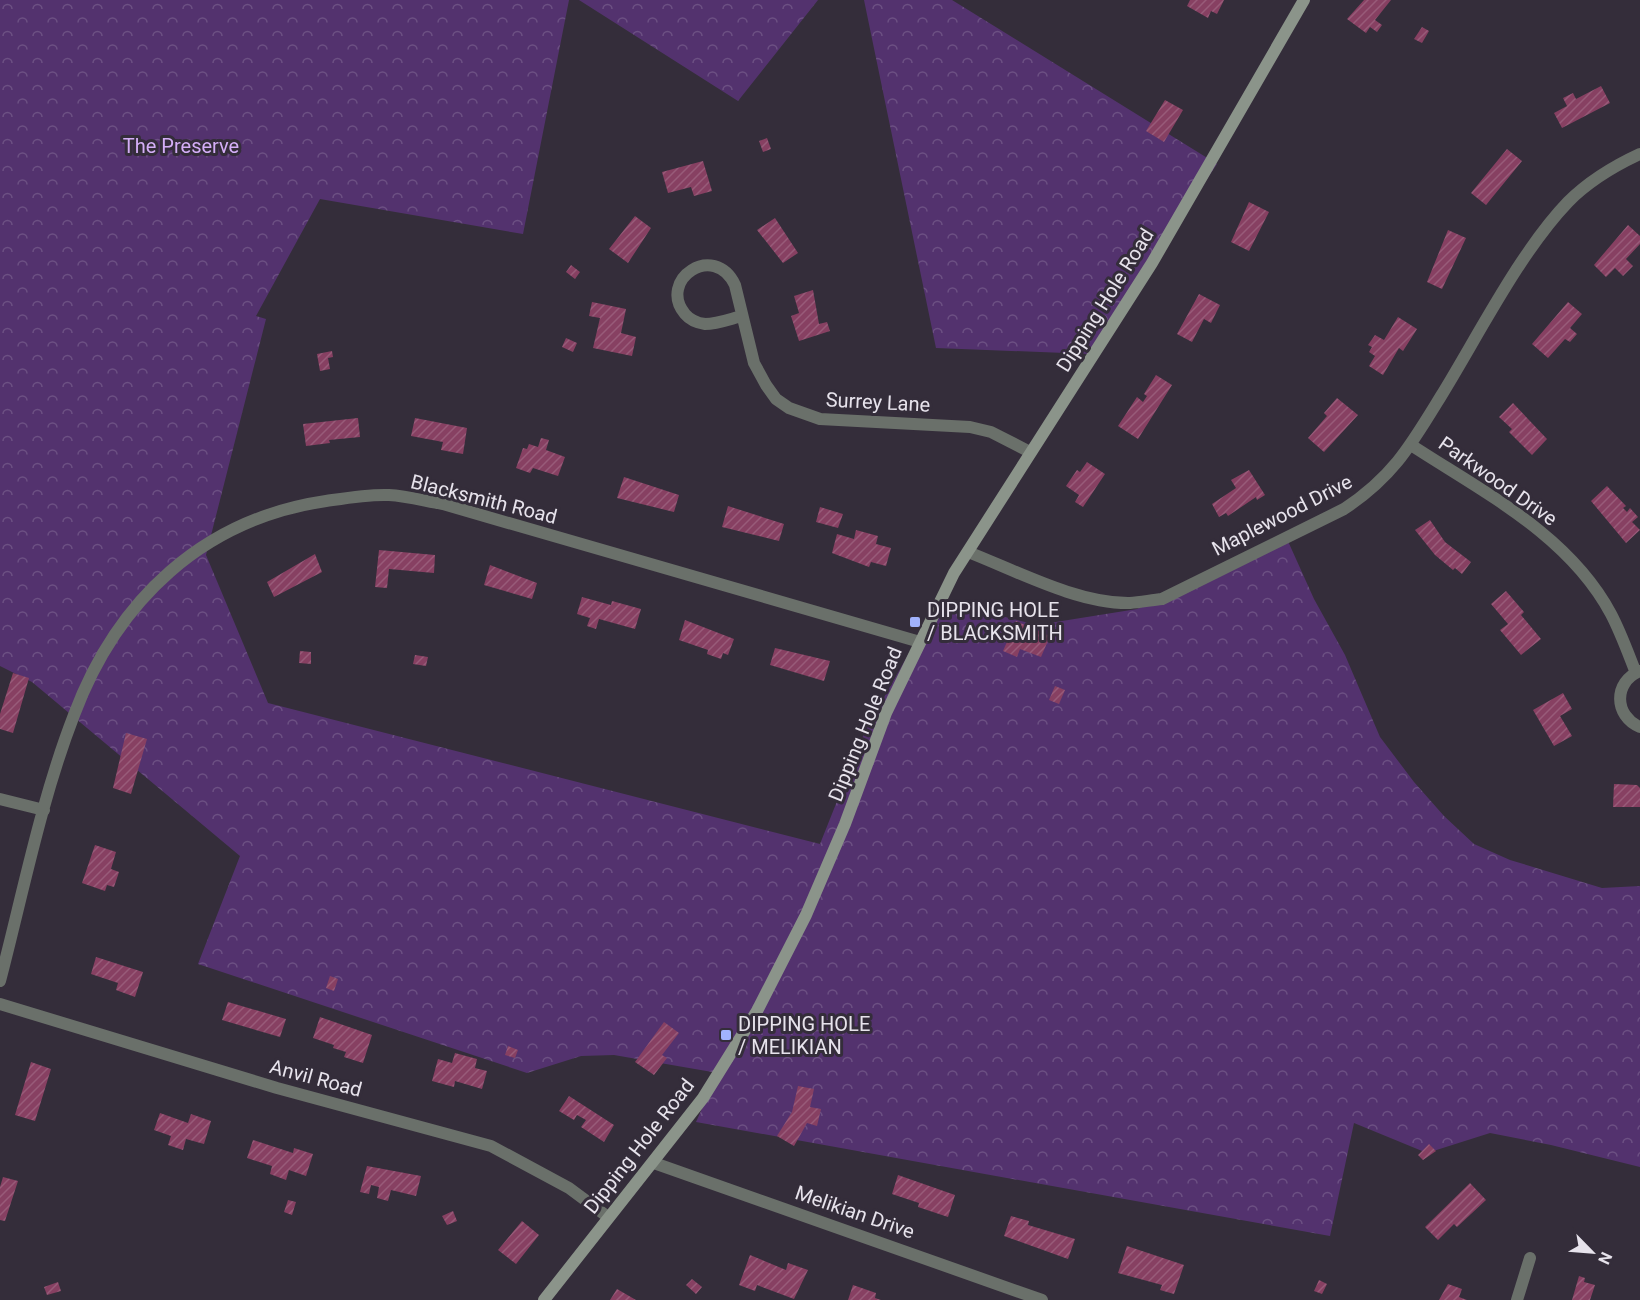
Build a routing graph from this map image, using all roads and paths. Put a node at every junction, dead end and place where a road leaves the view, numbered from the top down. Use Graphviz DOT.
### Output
graph roads {
  1 [pos="1304,0"];
  2 [pos="1640,154"];
  3 [pos="742,316"];
  4 [pos="1411,445"];
  5 [pos="1030,452"];
  6 [pos="968,552"];
  7 [pos="920,642"];
  8 [pos="1638,672"];
  9 [pos="1640,727"];
  10 [pos="0,799"];
  11 [pos="44,810"];
  12 [pos="0,981"];
  13 [pos="0,1004"];
  14 [pos="654,1163"];
  15 [pos="608,1217"];
  16 [pos="1530,1258"];
  17 [pos="544,1300"];
  18 [pos="1042,1300"];
  19 [pos="1516,1300"];
  1 -- 5 [label="main road, Dipping Hole Road"];
  2 -- 4 [label="street, Maplewood Drive"];
  3 -- 3 [label="street, Surrey Lane"];
  3 -- 5 [label="street, Surrey Lane"];
  4 -- 6 [label="street, Maplewood Drive"];
  4 -- 8 [label="street, Parkwood Drive"];
  5 -- 6 [label="main road, Dipping Hole Road"];
  6 -- 7 [label="main road, Dipping Hole Road"];
  7 -- 11 [label="street, Blacksmith Road"];
  7 -- 14 [label="main road, Dipping Hole Road"];
  8 -- 9 [label="street, Parkwood Drive"];
  10 -- 11 [label="street"];
  11 -- 12 [label="street, Blacksmith Road"];
  13 -- 15 [label="street, Anvil Road"];
  14 -- 15 [label="main road, Dipping Hole Road"];
  14 -- 18 [label="street, Melikian Drive"];
  15 -- 17 [label="main road, Dipping Hole Road"];
  16 -- 19 [label="street"];
}
